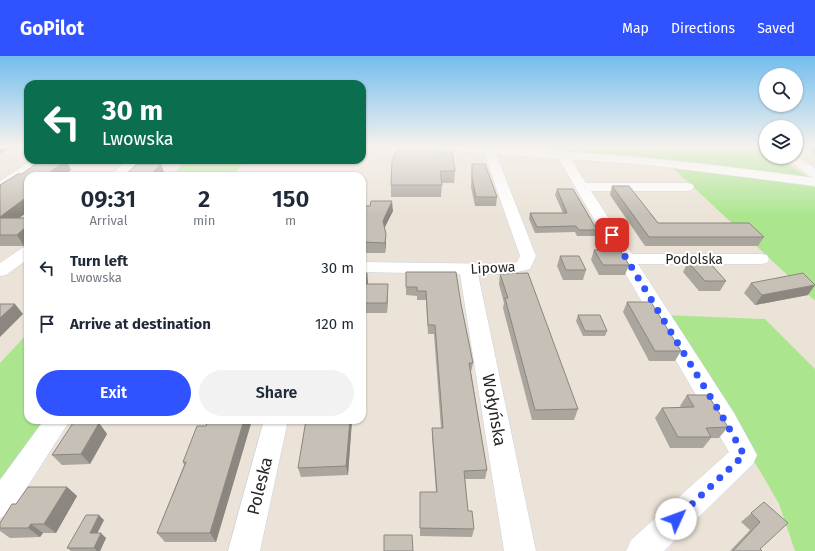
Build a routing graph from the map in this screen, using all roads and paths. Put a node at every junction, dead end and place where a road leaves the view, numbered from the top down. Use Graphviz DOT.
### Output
graph roads {
  1 [pos="26,169"];
  2 [pos="496,169"];
  3 [pos="571,169"];
  4 [pos="719,169"];
  5 [pos="815,182"];
  6 [pos="0,186"];
  7 [pos="582,187"];
  8 [pos="687,187"];
  9 [pos="18,258"];
  10 [pos="626,258"];
  11 [pos="761,259"];
  12 [pos="366,267"];
  13 [pos="468,269"];
  14 [pos="0,271"];
  15 [pos="55,424"];
  16 [pos="275,424"];
  17 [pos="0,504"];
  18 [pos="244,551"];
  19 [pos="520,551"];
  20 [pos="642,551"];
  1 -- 6 [label="street"];
  2 -- 13 [label="street, Lipowa"];
  3 -- 7 [label="street"];
  4 -- 5 [label="street"];
  7 -- 8 [label="street"];
  7 -- 10 [label="street"];
  9 -- 14 [label="street"];
  10 -- 11 [label="street, Podolska"];
  10 -- 20 [label="street"];
  12 -- 13 [label="street, Lipowa"];
  13 -- 19 [label="street, Wołyńska"];
  15 -- 17 [label="street"];
  16 -- 18 [label="street, Poleska"];
}
